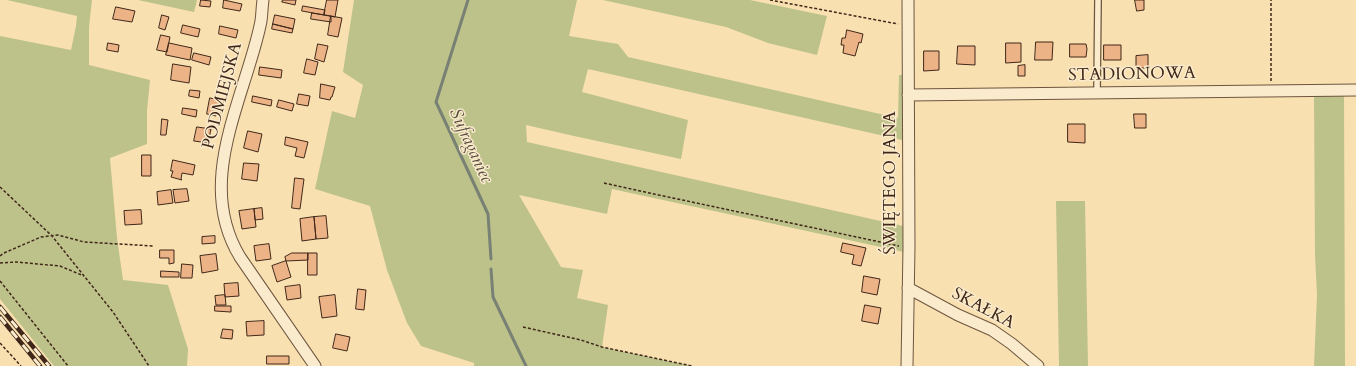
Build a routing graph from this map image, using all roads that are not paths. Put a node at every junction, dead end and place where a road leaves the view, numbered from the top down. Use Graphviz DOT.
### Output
graph roads {
  1 [pos="263,0"];
  2 [pos="908,0"];
  3 [pos="1098,0"];
  4 [pos="1356,90"];
  5 [pos="1097,92"];
  6 [pos="908,96"];
  7 [pos="908,288"];
  8 [pos="315,366"];
  9 [pos="907,366"];
  10 [pos="1038,366"];
  1 -- 8 [label="street, PODMIEJSKA"];
  2 -- 6 [label="street, ŚWIĘTEGO JANA"];
  3 -- 5 [label="lane"];
  4 -- 5 [label="street, STADIONOWA"];
  5 -- 6 [label="street, STADIONOWA"];
  6 -- 7 [label="street, ŚWIĘTEGO JANA"];
  7 -- 9 [label="street, ŚWIĘTEGO JANA"];
  7 -- 10 [label="street, SKAŁKA"];
}
